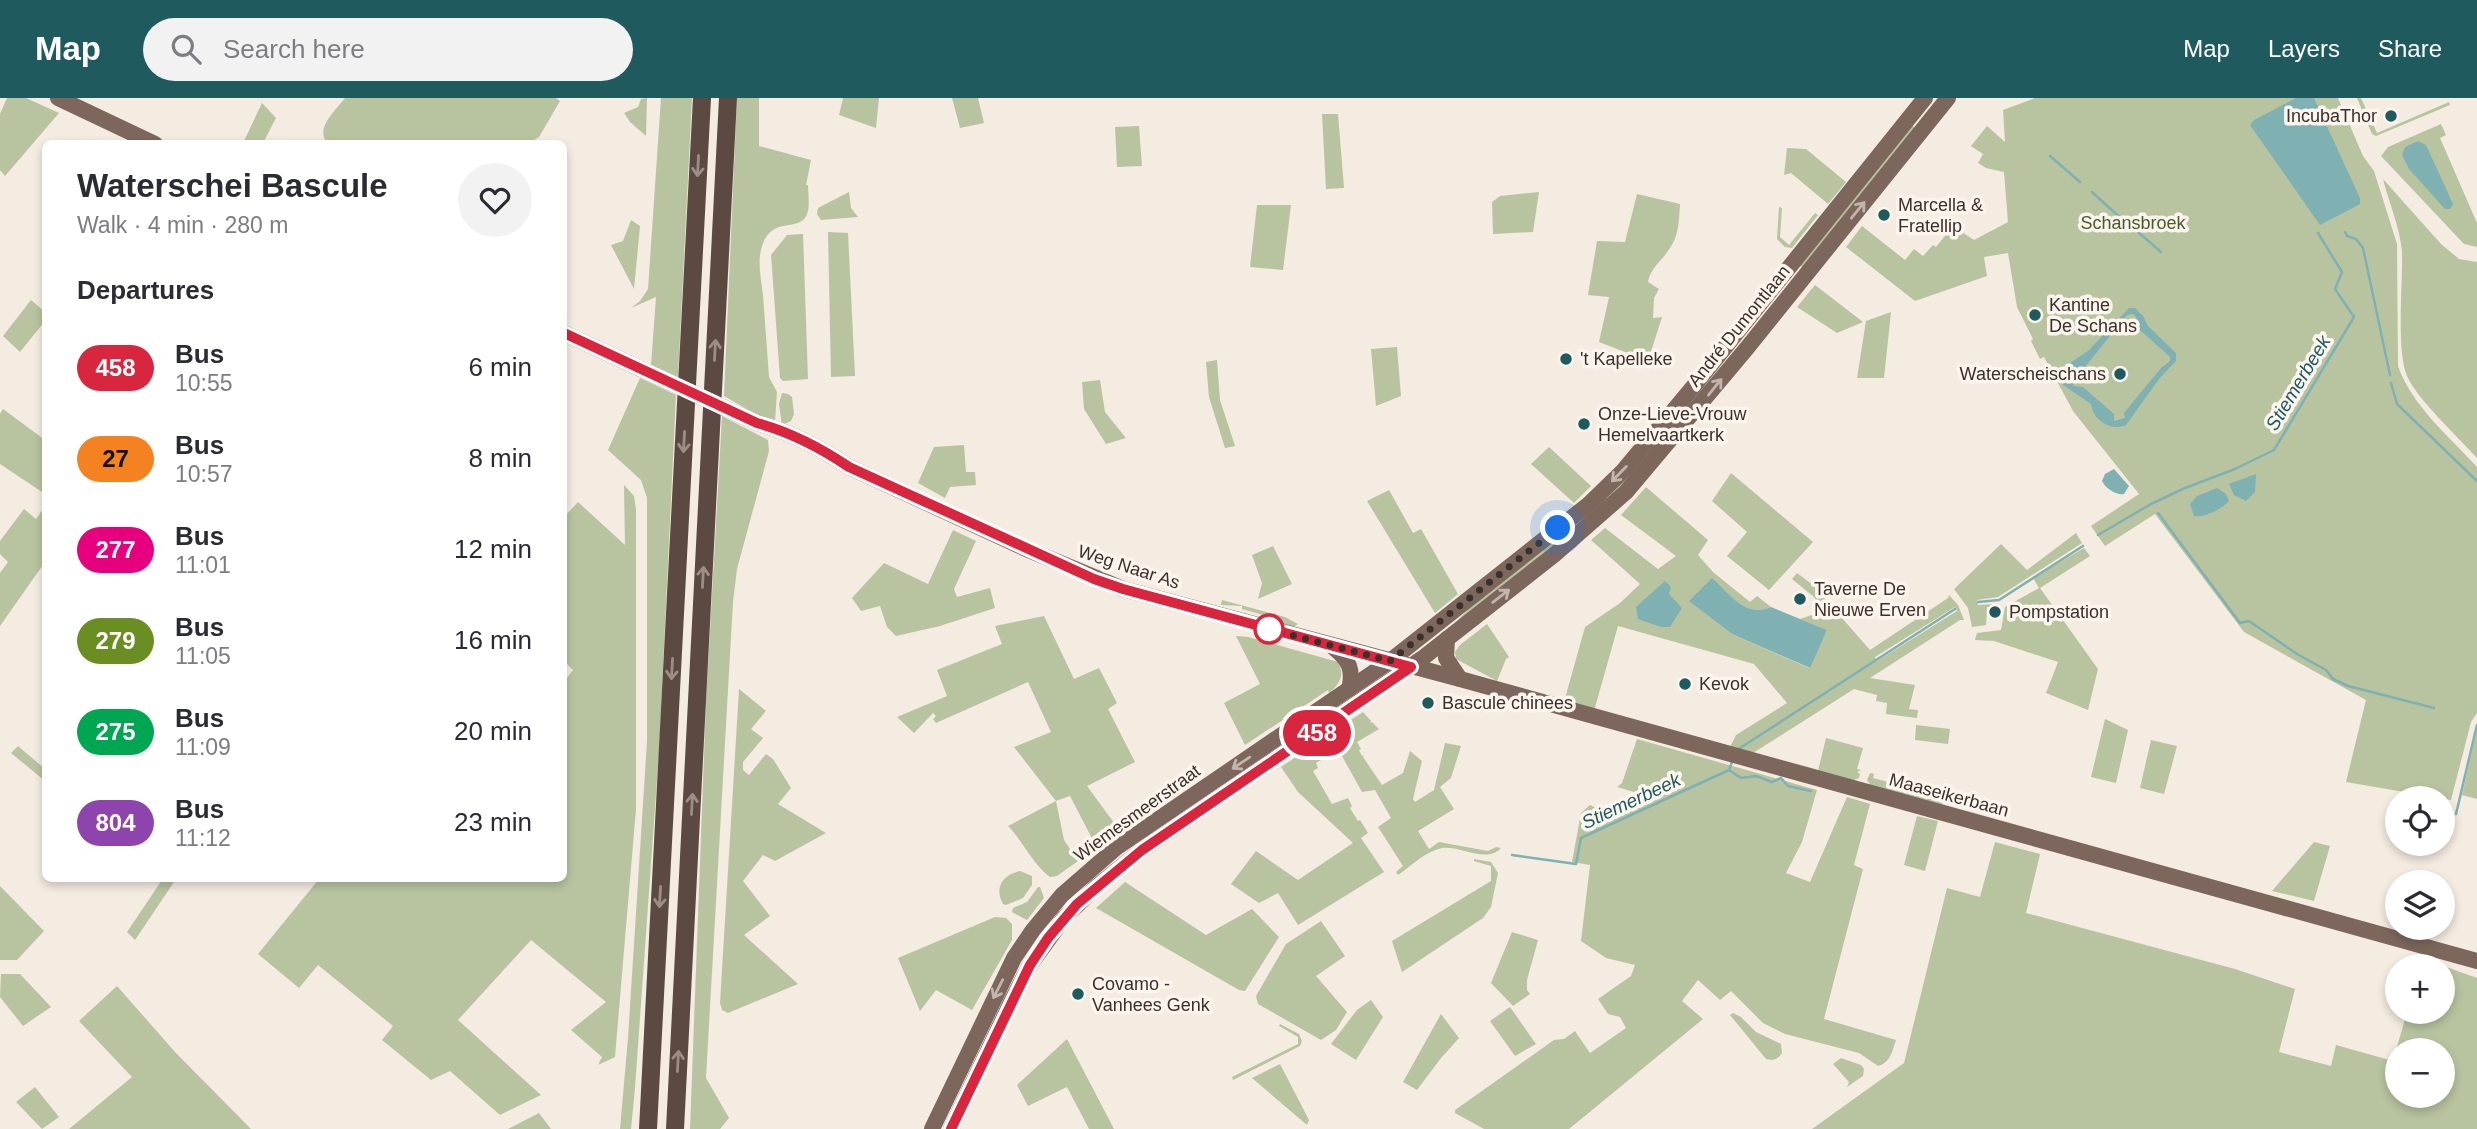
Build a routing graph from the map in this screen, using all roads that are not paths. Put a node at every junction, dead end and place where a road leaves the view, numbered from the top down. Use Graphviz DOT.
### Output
graph roads {
  1 [pos="58,98"];
  2 [pos="702,98"];
  3 [pos="728,98"];
  4 [pos="1926,98"];
  5 [pos="1948,98"];
  6 [pos="147,140"];
  7 [pos="567,334"];
  8 [pos="1447,639"];
  9 [pos="1329,645"];
  10 [pos="1390,661"];
  11 [pos="1411,667"];
  12 [pos="1460,679"];
  13 [pos="1349,689"];
  14 [pos="2477,961"];
  15 [pos="648,1129"];
  16 [pos="675,1129"];
  17 [pos="932,1129"];
  18 [pos="951,1129"];
  1 -- 6 [label="main road"];
  2 -- 15 [label="highway, one-way"];
  16 -- 3 [label="highway, one-way"];
  4 -- 10 [label="main road, André Dumontlaan, one-way"];
  8 -- 5 [label="main road, André Dumontlaan, one-way"];
  7 -- 9 [label="main road, Weg Naar As, bridge"];
  8 -- 11 [label="main road, André Dumontlaan"];
  8 -- 12 [label="main road"];
  9 -- 10 [label="main road, Weg Naar As"];
  9 -- 13 [label="main road"];
  10 -- 11 [label="main road, Weg Naar As"];
  10 -- 13 [label="main road, Wiemesmeerstraat"];
  11 -- 12 [label="main road, Maaseikerbaan"];
  11 -- 18 [label="main road, Wiemesmeerstraat"];
  12 -- 14 [label="main road, Maaseikerbaan"];
  13 -- 17 [label="main road, Wiemesmeerstraat, one-way"];
}
